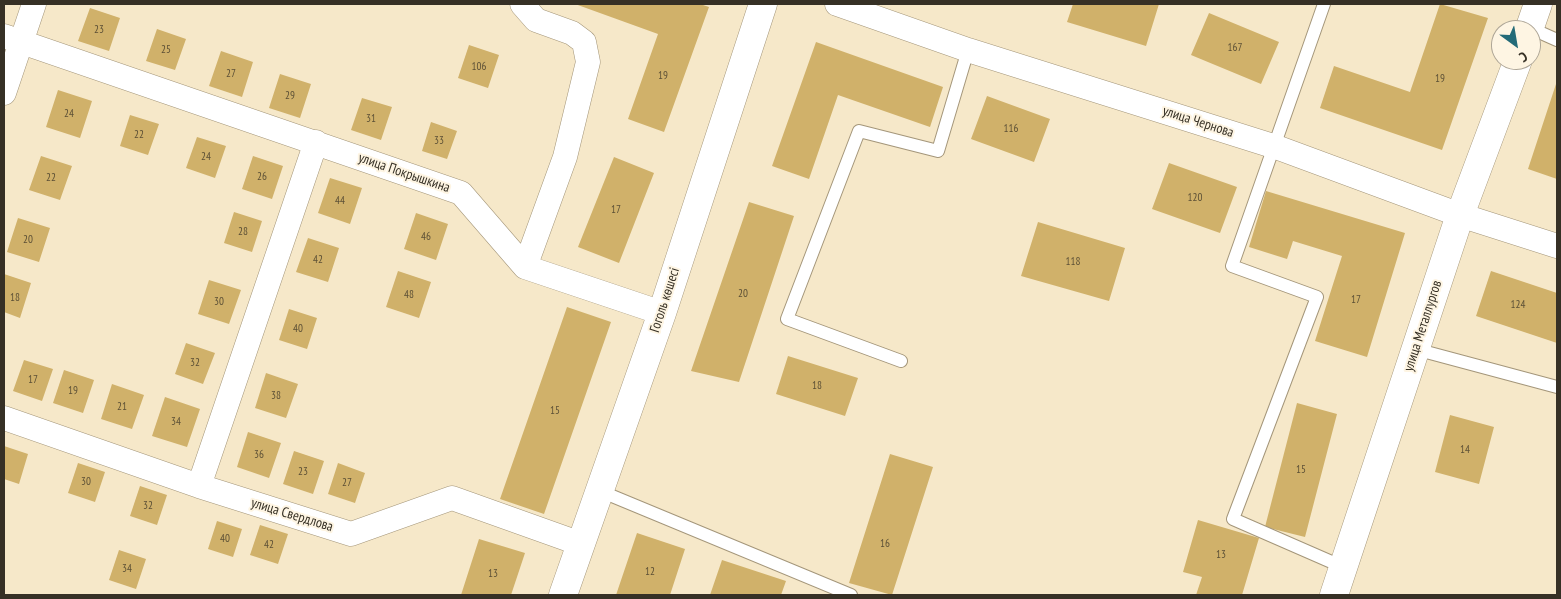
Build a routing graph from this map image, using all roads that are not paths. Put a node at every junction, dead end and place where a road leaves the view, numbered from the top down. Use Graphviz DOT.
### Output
graph roads {
  1 [pos="34,4"];
  2 [pos="522,4"];
  3 [pos="763,4"];
  4 [pos="837,4"];
  5 [pos="1324,4"];
  6 [pos="1541,28"];
  7 [pos="12,39"];
  8 [pos="1557,40"];
  9 [pos="968,50"];
  10 [pos="1514,70"];
  11 [pos="4,93"];
  12 [pos="316,142"];
  13 [pos="1276,147"];
  14 [pos="1460,215"];
  15 [pos="1557,246"];
  16 [pos="525,267"];
  17 [pos="662,313"];
  18 [pos="1415,349"];
  19 [pos="901,361"];
  20 [pos="1557,388"];
  21 [pos="4,418"];
  22 [pos="199,486"];
  23 [pos="600,492"];
  24 [pos="581,544"];
  25 [pos="1343,567"];
  26 [pos="563,595"];
  27 [pos="851,595"];
  28 [pos="1334,595"];
  1 -- 7 [label="street"];
  2 -- 16 [label="street"];
  3 -- 17 [label="main road, Гоголь көшесі"];
  4 -- 9 [label="street, улица Чернова"];
  5 -- 13 [label="lane"];
  6 -- 8 [label="lane"];
  7 -- 11 [label="street"];
  7 -- 12 [label="street, улица Покрышкина"];
  9 -- 13 [label="street, улица Чернова"];
  9 -- 19 [label="lane"];
  10 -- 14 [label="main road, улица Металлургов"];
  12 -- 16 [label="street, улица Покрышкина"];
  12 -- 22 [label="street"];
  13 -- 14 [label="street, улица Чернова"];
  13 -- 25 [label="lane"];
  14 -- 15 [label="street, улица Чернова"];
  14 -- 18 [label="main road, улица Металлургов"];
  16 -- 17 [label="street"];
  17 -- 23 [label="main road, Гоголь көшесі"];
  18 -- 20 [label="lane"];
  18 -- 25 [label="main road, улица Металлургов"];
  21 -- 22 [label="street, улица Свердлова"];
  22 -- 24 [label="street, улица Свердлова"];
  23 -- 24 [label="main road, Гоголь көшесі"];
  23 -- 27 [label="lane"];
  24 -- 26 [label="main road, Гоголь көшесі"];
  25 -- 28 [label="main road, улица Металлургов"];
}
